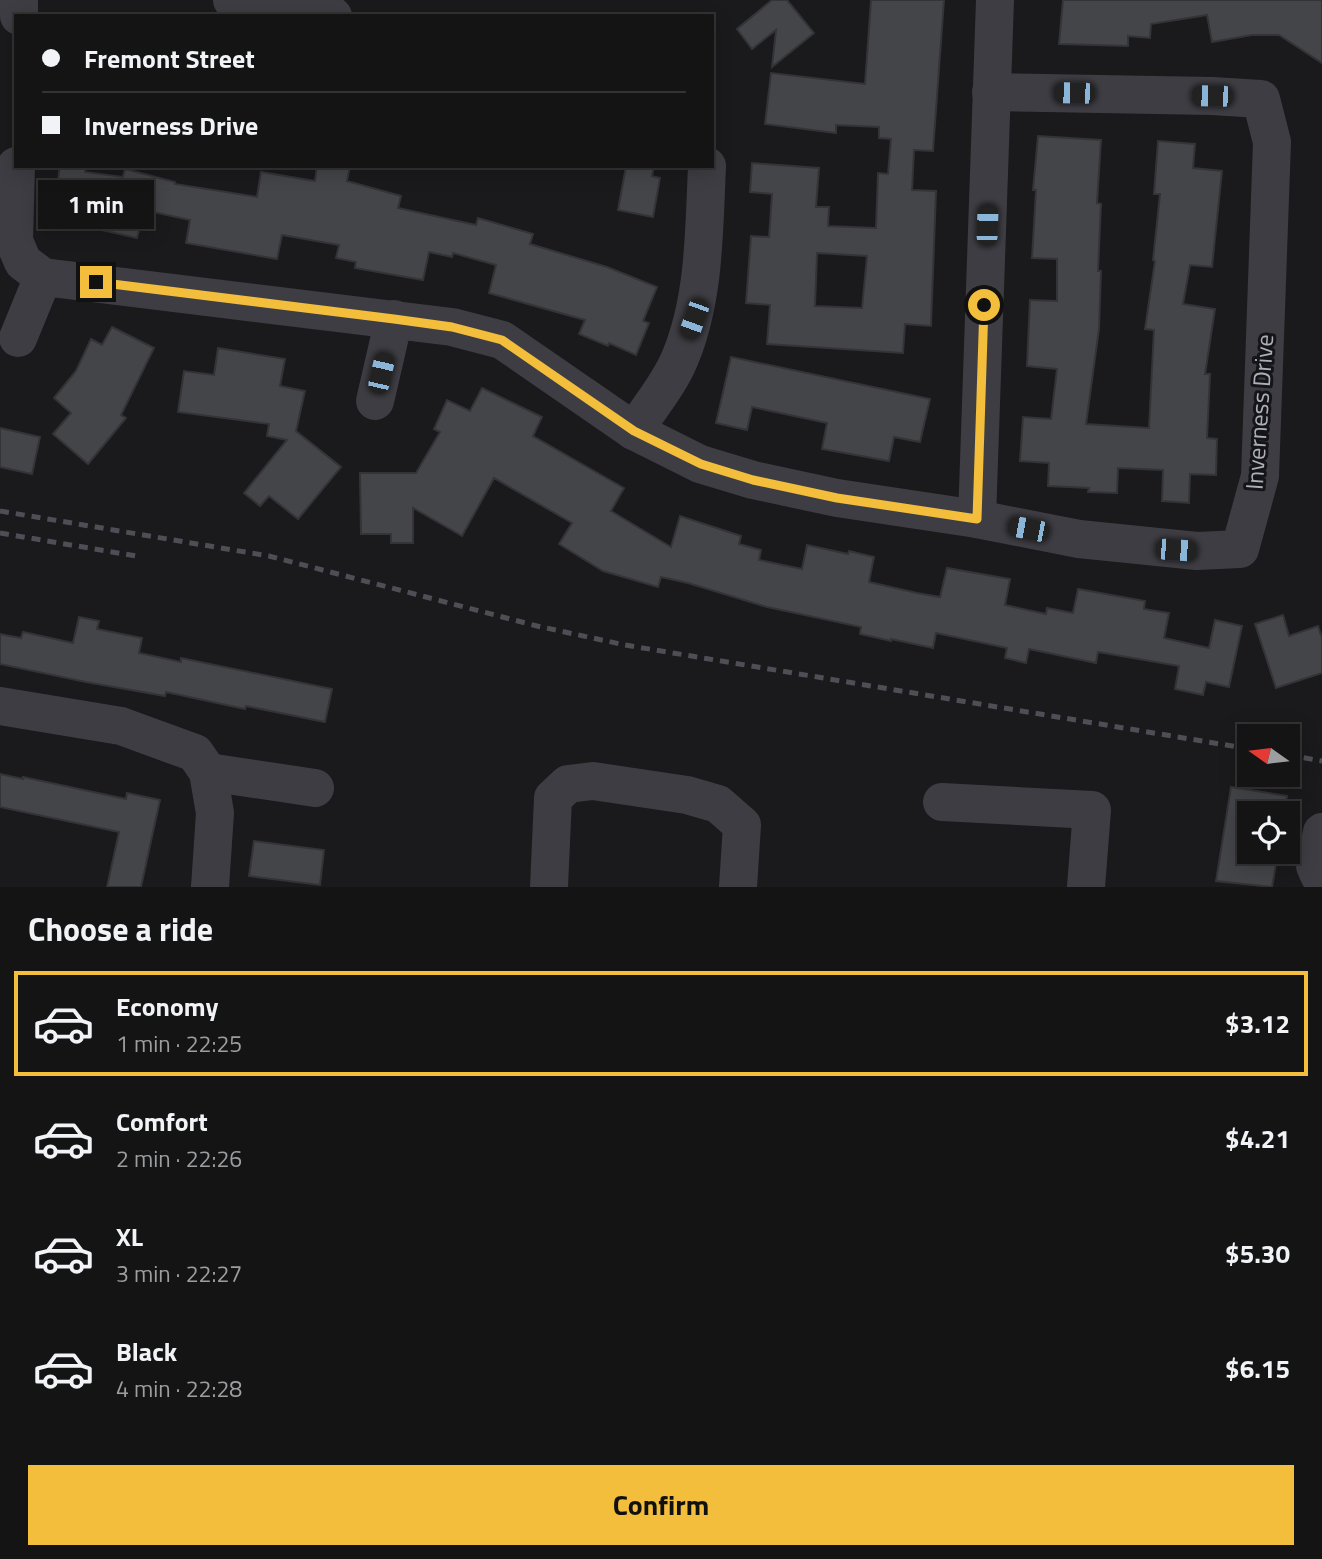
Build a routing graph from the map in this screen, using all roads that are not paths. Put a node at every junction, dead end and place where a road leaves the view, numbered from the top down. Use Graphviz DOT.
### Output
graph roads {
  1 [pos="232,0"];
  2 [pos="995,0"];
  3 [pos="320,14"];
  4 [pos="991,92"];
  5 [pos="16,168"];
  6 [pos="707,168"];
  7 [pos="43,276"];
  8 [pos="394,319"];
  9 [pos="18,338"];
  10 [pos="375,401"];
  11 [pos="634,431"];
  12 [pos="977,519"];
  13 [pos="0,706"];
  14 [pos="208,772"];
  15 [pos="315,788"];
  16 [pos="942,802"];
  17 [pos="1322,832"];
  18 [pos="1322,876"];
  19 [pos="209,887"];
  20 [pos="549,887"];
  21 [pos="738,887"];
  22 [pos="1086,887"];
  1 -- 3 [label="street"];
  2 -- 4 [label="street"];
  4 -- 12 [label="street"];
  4 -- 12 [label="street, Inverness Drive"];
  5 -- 7 [label="street"];
  6 -- 11 [label="street"];
  7 -- 8 [label="street, Inverness Drive"];
  7 -- 9 [label="street"];
  8 -- 10 [label="street"];
  8 -- 11 [label="street, Inverness Drive"];
  11 -- 12 [label="street, Inverness Drive"];
  13 -- 14 [label="street"];
  14 -- 15 [label="street"];
  14 -- 19 [label="street"];
  16 -- 22 [label="street"];
  17 -- 18 [label="street"];
  20 -- 21 [label="street"];
}
